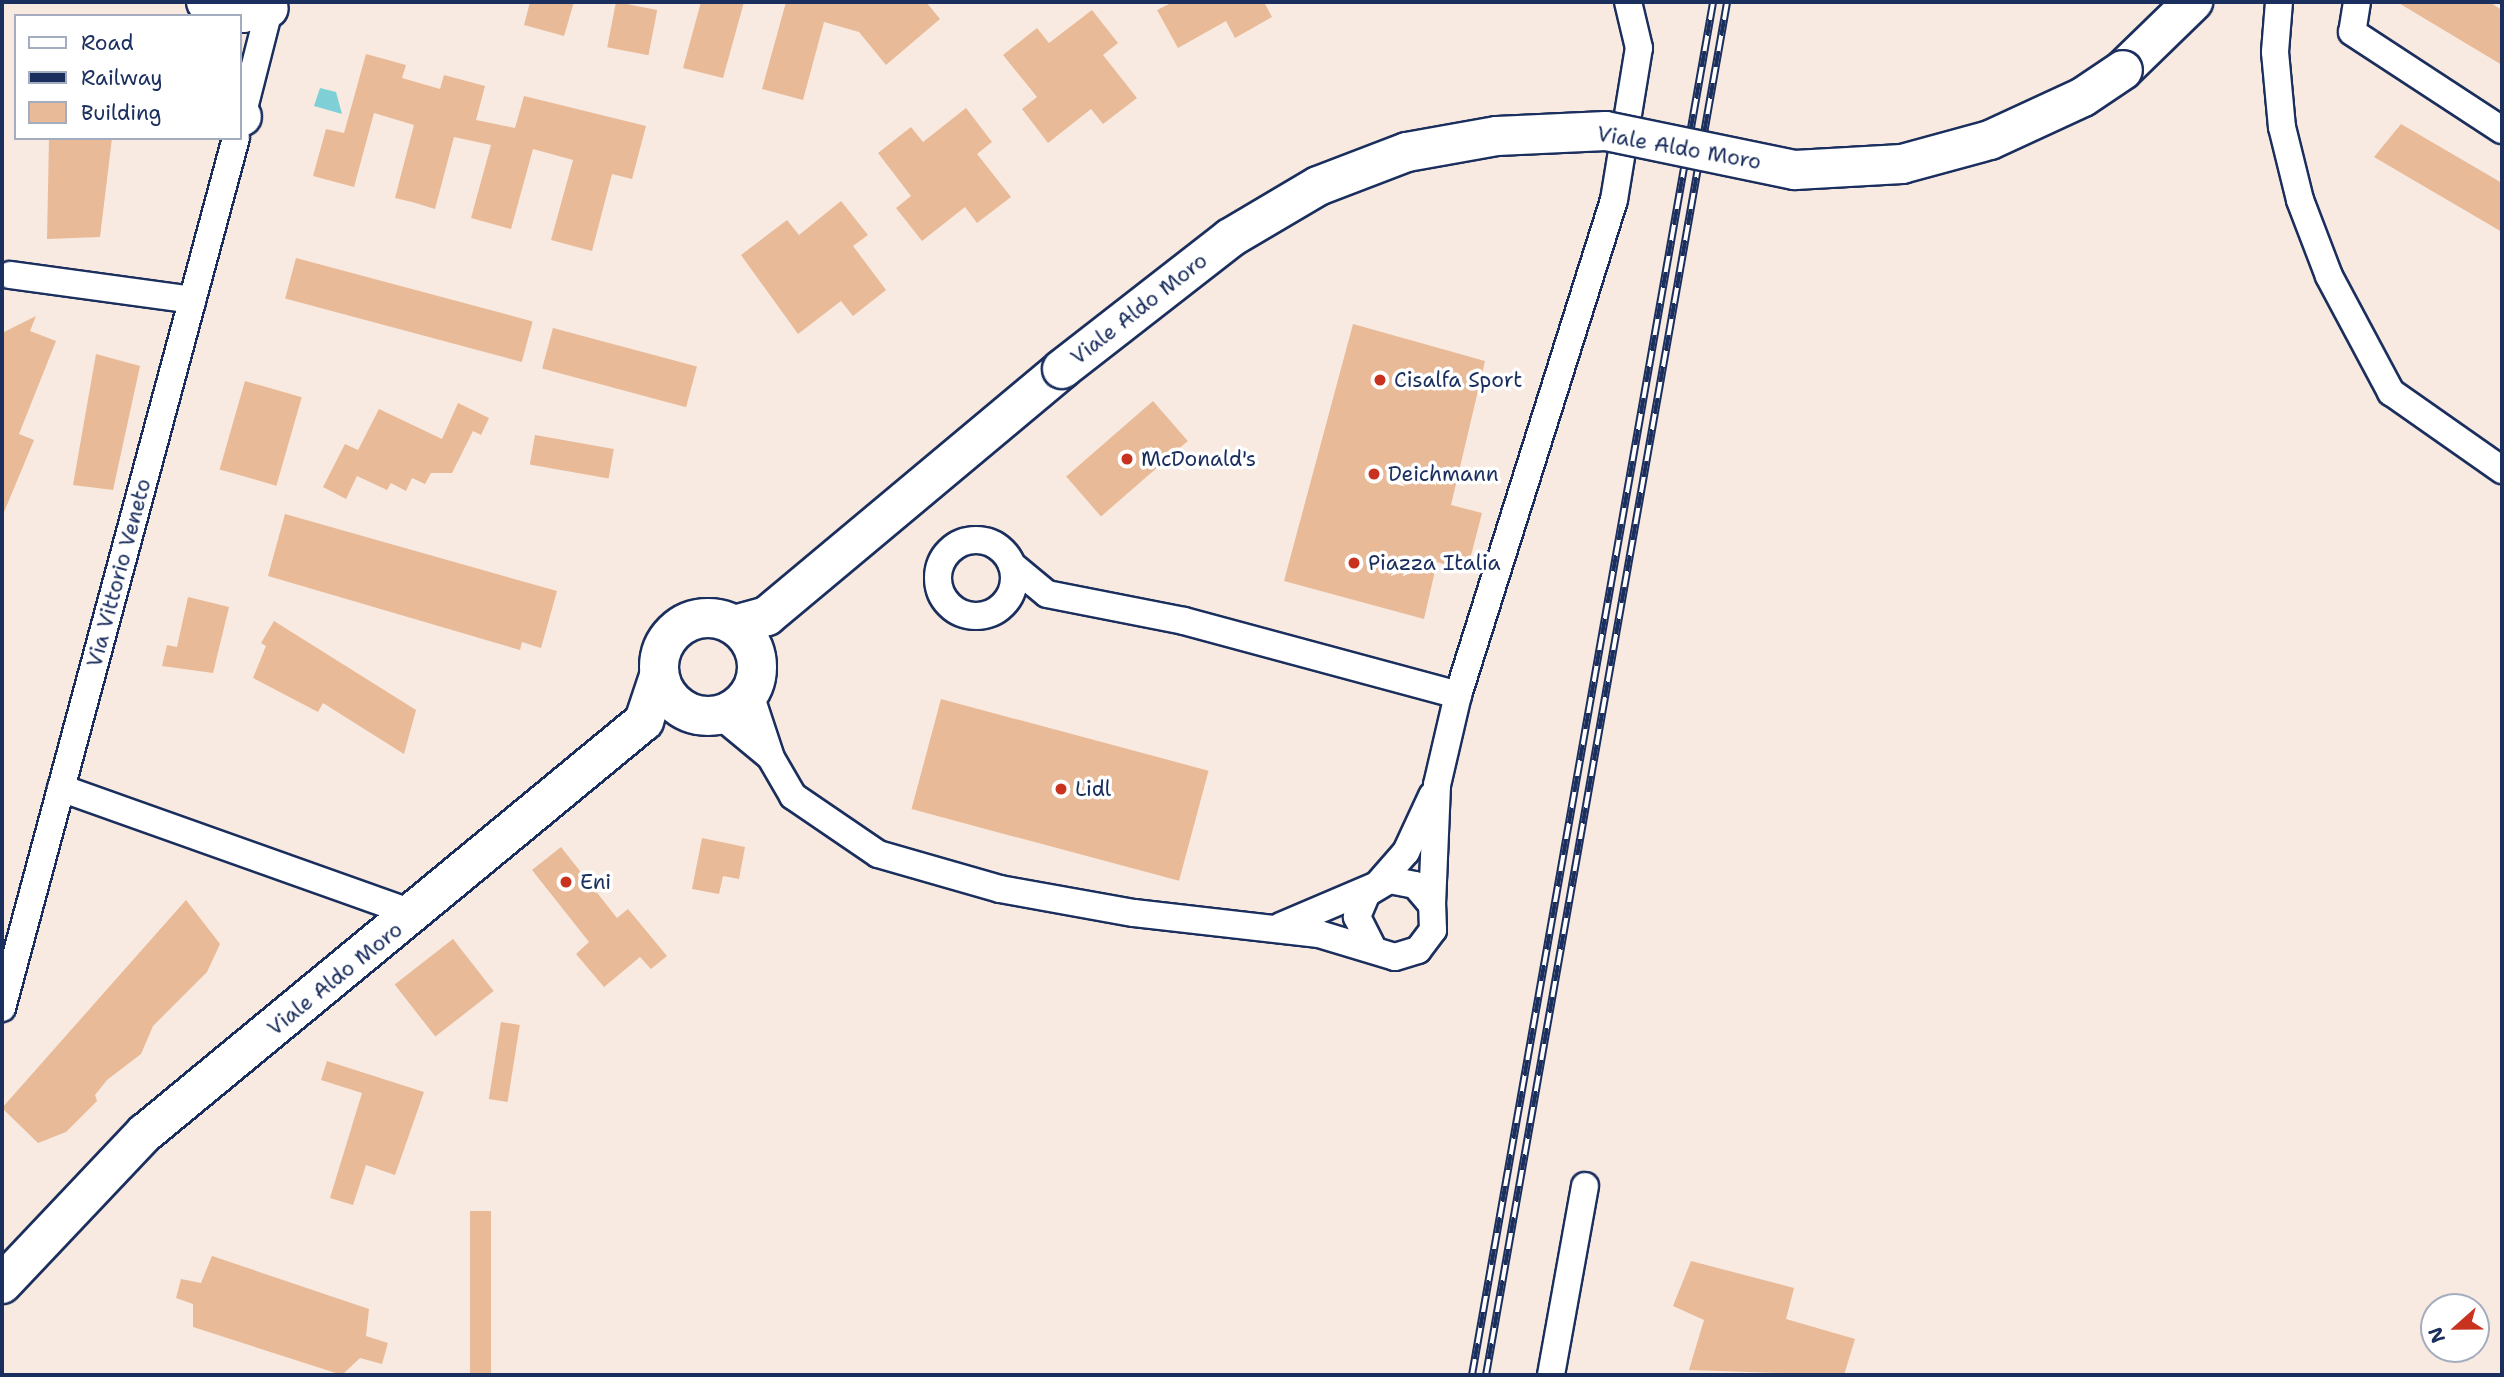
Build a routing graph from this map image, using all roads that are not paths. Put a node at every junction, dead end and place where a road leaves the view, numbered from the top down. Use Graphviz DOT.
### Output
graph roads {
  1 [pos="206,2"];
  2 [pos="1628,2"];
  3 [pos="2193,2"];
  4 [pos="2279,2"];
  5 [pos="2357,2"];
  6 [pos="268,4"];
  7 [pos="242,111"];
  8 [pos="2502,130"];
  9 [pos="234,140"];
  10 [pos="10,275"];
  11 [pos="192,300"];
  12 [pos="2502,470"];
  13 [pos="1012,565"];
  14 [pos="1047,594"];
  15 [pos="1001,607"];
  16 [pos="752,630"];
  17 [pos="659,676"];
  18 [pos="750,694"];
  19 [pos="1458,695"];
  20 [pos="699,716"];
  21 [pos="644,721"];
  22 [pos="771,758"];
  23 [pos="1437,785"];
  24 [pos="61,788"];
  25 [pos="1377,885"];
  26 [pos="1432,905"];
  27 [pos="415,914"];
  28 [pos="1270,930"];
  29 [pos="1373,949"];
  30 [pos="2,1008"];
  31 [pos="1585,1186"];
  32 [pos="39,1250"];
  33 [pos="2,1284"];
  34 [pos="2,1315"];
  35 [pos="1551,1375"];
  1 -- 6 [label="main road"];
  2 -- 19 [label="street"];
  3 -- 16 [label="main road, Viale Aldo Moro, bridge"];
  4 -- 12 [label="street"];
  5 -- 8 [label="street"];
  6 -- 7 [label="street, Via Vittorio Veneto"];
  9 -- 11 [label="street, Via Vittorio Veneto"];
  10 -- 11 [label="street"];
  11 -- 24 [label="street, Via Vittorio Veneto"];
  13 -- 14 [label="street"];
  13 -- 15 [label="street"];
  13 -- 15 [label="street"];
  14 -- 15 [label="street"];
  14 -- 19 [label="street"];
  16 -- 17 [label="main road"];
  16 -- 18 [label="main road"];
  17 -- 20 [label="main road"];
  17 -- 21 [label="main road"];
  18 -- 20 [label="main road"];
  18 -- 22 [label="street"];
  19 -- 23 [label="street"];
  20 -- 21 [label="main road"];
  20 -- 22 [label="street"];
  21 -- 27 [label="main road, Viale Aldo Moro"];
  22 -- 28 [label="street"];
  23 -- 25 [label="street"];
  23 -- 26 [label="street"];
  24 -- 27 [label="street"];
  24 -- 30 [label="street, Via Vittorio Veneto"];
  25 -- 26 [label="street"];
  25 -- 28 [label="street"];
  25 -- 29 [label="street"];
  26 -- 29 [label="street"];
  27 -- 32 [label="main road, Viale Aldo Moro"];
  28 -- 29 [label="street"];
  31 -- 35 [label="street"];
  32 -- 33 [label="main road"];
  32 -- 34 [label="main road"];
}
